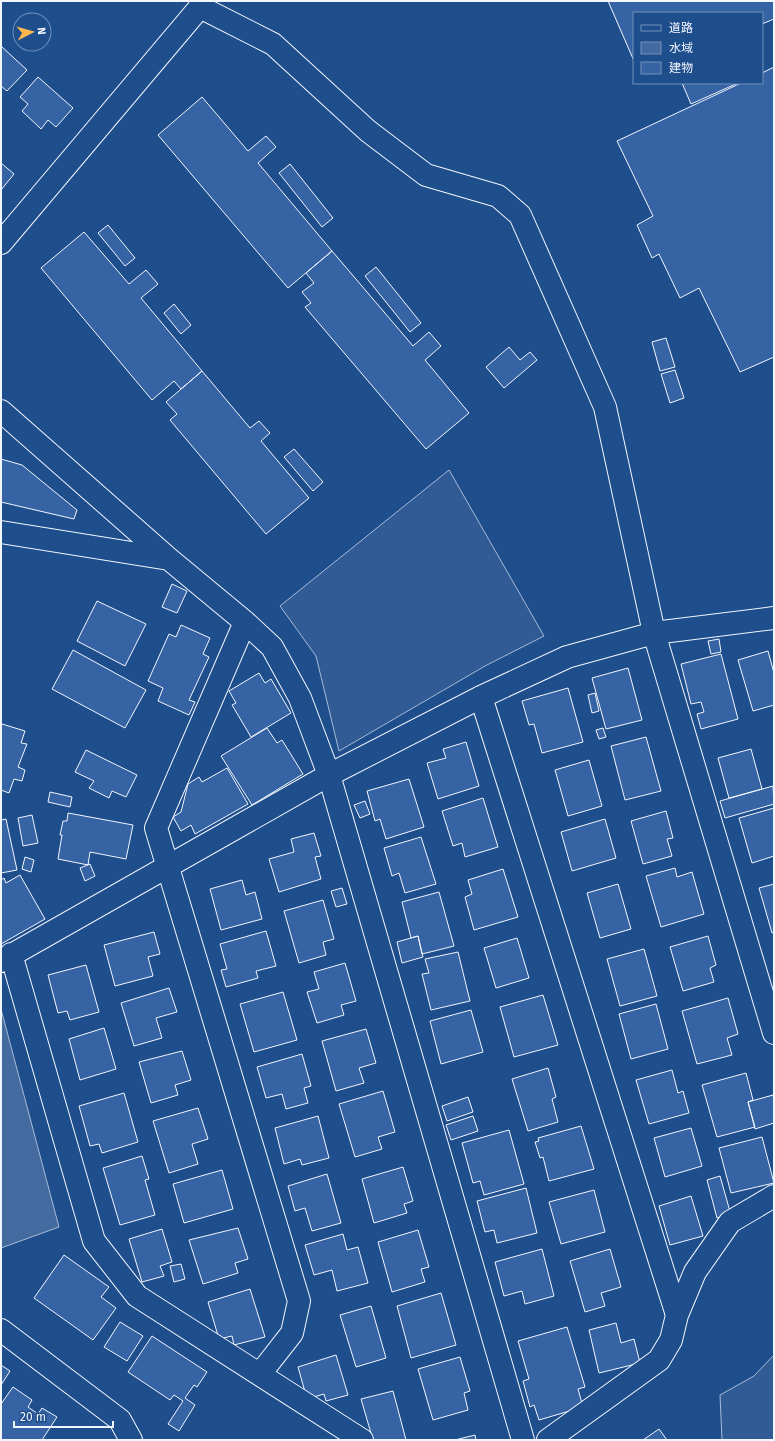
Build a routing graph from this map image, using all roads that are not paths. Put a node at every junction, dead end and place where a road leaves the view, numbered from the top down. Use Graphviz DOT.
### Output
graph roads {
  1 [pos="1,243"];
  2 [pos="1,411"];
  3 [pos="1,532"];
  4 [pos="169,559"];
  5 [pos="774,618"];
  6 [pos="245,622"];
  7 [pos="654,633"];
  8 [pos="481,697"];
  9 [pos="329,775"];
  10 [pos="168,866"];
  11 [pos="6,957"];
  12 [pos="774,1032"];
  13 [pos="774,1196"];
  14 [pos="676,1315"];
  15 [pos="1,1330"];
  16 [pos="260,1374"];
  17 [pos="131,1440"];
  18 [pos="362,1440"];
  19 [pos="523,1440"];
  20 [pos="548,1440"];
  1 -- 7 [label="street"];
  2 -- 4 [label="street"];
  3 -- 4 [label="street"];
  4 -- 6 [label="street"];
  5 -- 7 [label="street"];
  6 -- 9 [label="street"];
  6 -- 10 [label="street"];
  7 -- 8 [label="street"];
  7 -- 12 [label="street"];
  8 -- 9 [label="street"];
  8 -- 14 [label="street"];
  9 -- 10 [label="street"];
  9 -- 19 [label="street"];
  10 -- 11 [label="street"];
  10 -- 16 [label="street"];
  11 -- 16 [label="street"];
  13 -- 14 [label="street"];
  14 -- 20 [label="street"];
  15 -- 17 [label="street"];
  16 -- 18 [label="street"];
}
